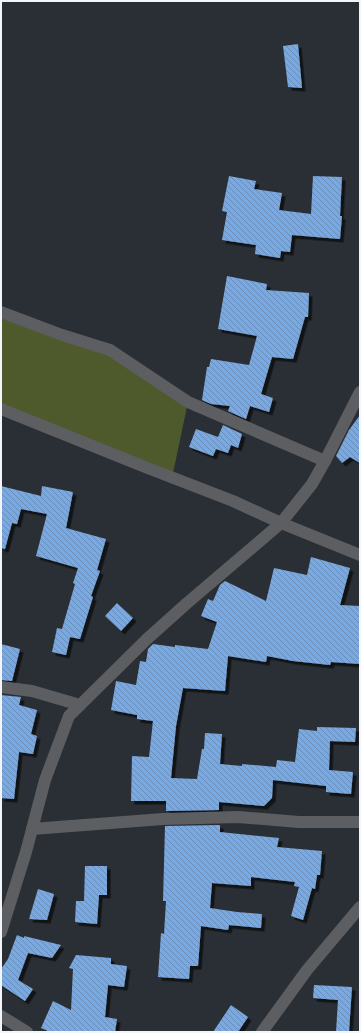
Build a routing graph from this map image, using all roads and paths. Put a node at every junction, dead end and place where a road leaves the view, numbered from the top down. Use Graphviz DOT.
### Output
graph roads {
  1 [pos="1,312"];
  2 [pos="360,392"];
  3 [pos="1,408"];
  4 [pos="325,461"];
  5 [pos="281,523"];
  6 [pos="360,555"];
  7 [pos="1,687"];
  8 [pos="80,705"];
  9 [pos="360,822"];
  10 [pos="32,829"];
  11 [pos="360,907"];
  12 [pos="1,932"];
  13 [pos="1,1016"];
  14 [pos="27,1032"];
  15 [pos="262,1032"];
  1 -- 4 [label="street"];
  2 -- 4 [label="street"];
  3 -- 5 [label="street"];
  4 -- 5 [label="street"];
  5 -- 6 [label="street"];
  5 -- 8 [label="street"];
  7 -- 8 [label="street"];
  8 -- 10 [label="street"];
  9 -- 10 [label="street"];
  10 -- 12 [label="street"];
  11 -- 15 [label="street"];
  13 -- 14 [label="street"];
}
